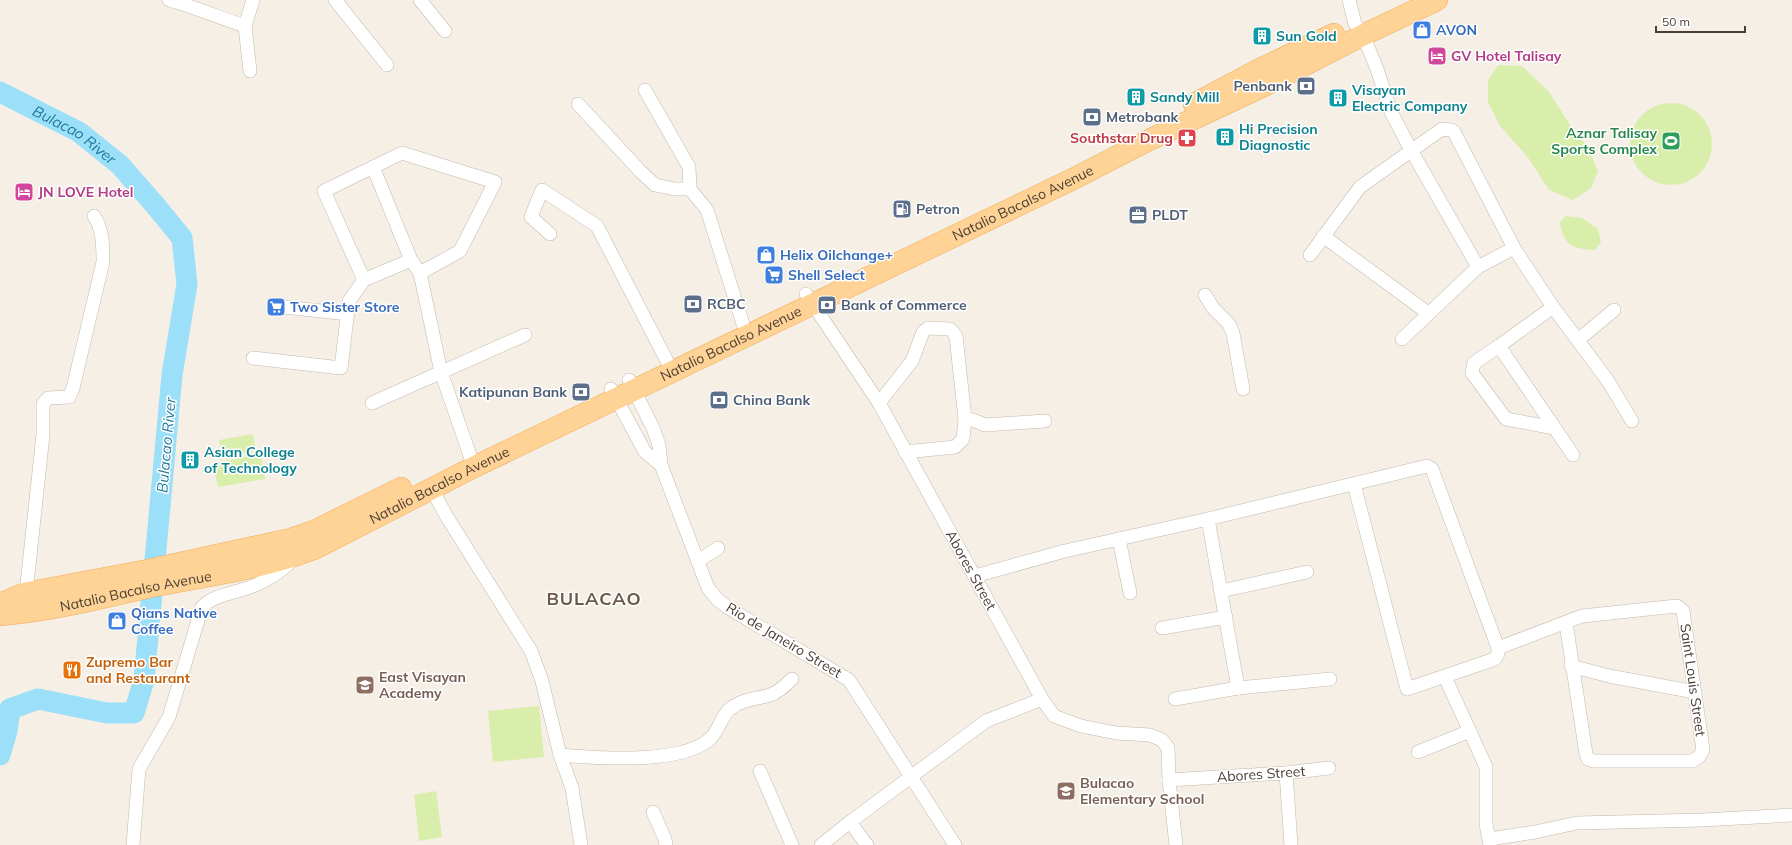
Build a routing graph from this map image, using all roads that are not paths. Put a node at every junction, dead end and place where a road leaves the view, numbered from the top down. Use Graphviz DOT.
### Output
graph roads {
  1 [pos="169,0"];
  2 [pos="253,0"];
  3 [pos="335,0"];
  4 [pos="420,0"];
  5 [pos="1348,0"];
  6 [pos="1407,0"];
  7 [pos="1437,0"];
  8 [pos="245,26"];
  9 [pos="1359,30"];
  10 [pos="445,31"];
  11 [pos="387,65"];
  12 [pos="250,71"];
  13 [pos="645,90"];
  14 [pos="578,104"];
  15 [pos="1410,150"];
  16 [pos="372,167"];
  17 [pos="690,189"];
  18 [pos="94,216"];
  19 [pos="550,234"];
  20 [pos="1324,236"];
  21 [pos="1514,248"];
  22 [pos="1310,255"];
  23 [pos="411,260"];
  24 [pos="1478,267"];
  25 [pos="420,273"];
  26 [pos="364,280"];
  27 [pos="1205,295"];
  28 [pos="810,300"];
  29 [pos="276,306"];
  30 [pos="1553,307"];
  31 [pos="1614,310"];
  32 [pos="1428,313"];
  33 [pos="348,314"];
  34 [pos="743,324"];
  35 [pos="525,336"];
  36 [pos="1402,339"];
  37 [pos="1578,340"];
  38 [pos="1500,346"];
  39 [pos="254,358"];
  40 [pos="667,361"];
  41 [pos="441,372"];
  42 [pos="1243,389"];
  43 [pos="622,390"];
  44 [pos="372,403"];
  45 [pos="879,404"];
  46 [pos="965,419"];
  47 [pos="1045,421"];
  48 [pos="1632,422"];
  49 [pos="1555,428"];
  50 [pos="905,452"];
  51 [pos="1573,455"];
  52 [pos="472,460"];
  53 [pos="661,465"];
  54 [pos="1354,484"];
  55 [pos="431,488"];
  56 [pos="1208,519"];
  57 [pos="1119,539"];
  58 [pos="294,547"];
  59 [pos="718,548"];
  60 [pos="698,561"];
  61 [pos="1307,572"];
  62 [pos="975,576"];
  63 [pos="1221,591"];
  64 [pos="1130,593"];
  65 [pos="29,602"];
  66 [pos="0,604"];
  67 [pos="0,616"];
  68 [pos="1226,617"];
  69 [pos="1566,623"];
  70 [pos="1162,628"];
  71 [pos="1498,648"];
  72 [pos="1571,666"];
  73 [pos="1445,677"];
  74 [pos="792,679"];
  75 [pos="1330,679"];
  76 [pos="1238,688"];
  77 [pos="1695,692"];
  78 [pos="1042,699"];
  79 [pos="1174,699"];
  80 [pos="1470,730"];
  81 [pos="1418,752"];
  82 [pos="560,755"];
  83 [pos="1329,768"];
  84 [pos="760,771"];
  85 [pos="1286,773"];
  86 [pos="912,778"];
  87 [pos="1169,780"];
  88 [pos="653,812"];
  89 [pos="1792,815"];
  90 [pos="850,822"];
  91 [pos="1490,842"];
  92 [pos="133,845"];
  93 [pos="581,845"];
  94 [pos="666,845"];
  95 [pos="792,845"];
  96 [pos="821,845"];
  97 [pos="867,845"];
  98 [pos="955,845"];
  99 [pos="1176,845"];
  100 [pos="1291,845"];
  1 -- 8 [label="street"];
  2 -- 8 [label="street"];
  3 -- 11 [label="street"];
  4 -- 10 [label="street"];
  5 -- 9 [label="street"];
  6 -- 9 [label="main road, Natalio Bacalso Avenue"];
  7 -- 9 [label="main road, Natalio Bacalso Avenue"];
  8 -- 12 [label="street"];
  9 -- 15 [label="street"];
  9 -- 28 [label="main road, Natalio Bacalso Avenue"];
  13 -- 17 [label="street"];
  14 -- 17 [label="street"];
  15 -- 20 [label="street"];
  15 -- 21 [label="street"];
  15 -- 24 [label="street"];
  16 -- 23 [label="street"];
  16 -- 25 [label="street"];
  16 -- 26 [label="street"];
  17 -- 34 [label="street"];
  18 -- 65 [label="street"];
  19 -- 40 [label="street"];
  20 -- 22 [label="street"];
  20 -- 32 [label="street"];
  21 -- 24 [label="street"];
  21 -- 30 [label="street"];
  23 -- 25 [label="street"];
  23 -- 26 [label="street"];
  24 -- 32 [label="street"];
  25 -- 41 [label="street"];
  26 -- 33 [label="street"];
  27 -- 42 [label="street"];
  28 -- 34 [label="main road, Natalio Bacalso Avenue"];
  28 -- 43 [label="main road, Natalio Bacalso Avenue"];
  28 -- 45 [label="street, Abores Street"];
  29 -- 33 [label="street"];
  30 -- 37 [label="street"];
  30 -- 38 [label="street"];
  31 -- 37 [label="street"];
  32 -- 36 [label="street"];
  33 -- 39 [label="street"];
  34 -- 40 [label="main road, Natalio Bacalso Avenue"];
  35 -- 41 [label="street"];
  37 -- 48 [label="street"];
  38 -- 49 [label="street"];
  38 -- 49 [label="street"];
  40 -- 43 [label="main road, Natalio Bacalso Avenue"];
  41 -- 44 [label="street"];
  41 -- 52 [label="street"];
  43 -- 52 [label="main road, Natalio Bacalso Avenue"];
  43 -- 53 [label="street, Rio de Janeiro Street"];
  43 -- 53 [label="street, Rio de Janeiro Street"];
  45 -- 46 [label="street"];
  45 -- 50 [label="street, Abores Street"];
  46 -- 47 [label="street"];
  46 -- 50 [label="street"];
  49 -- 51 [label="street"];
  50 -- 62 [label="street, Abores Street"];
  52 -- 55 [label="main road, Natalio Bacalso Avenue"];
  52 -- 58 [label="main road, Natalio Bacalso Avenue"];
  53 -- 60 [label="street, Rio de Janeiro Street"];
  54 -- 56 [label="street"];
  54 -- 71 [label="street"];
  54 -- 73 [label="street"];
  55 -- 58 [label="main road, Natalio Bacalso Avenue"];
  55 -- 82 [label="street"];
  56 -- 57 [label="street"];
  56 -- 63 [label="street"];
  57 -- 62 [label="street"];
  57 -- 64 [label="street"];
  58 -- 65 [label="main road, Natalio Bacalso Avenue"];
  58 -- 92 [label="street"];
  59 -- 60 [label="street"];
  60 -- 86 [label="street, Rio de Janeiro Street"];
  61 -- 63 [label="street"];
  62 -- 78 [label="street, Abores Street"];
  63 -- 68 [label="street"];
  65 -- 66 [label="main road, Natalio Bacalso Avenue"];
  65 -- 67 [label="main road, Natalio Bacalso Avenue"];
  68 -- 70 [label="street"];
  68 -- 76 [label="street"];
  69 -- 71 [label="street"];
  69 -- 72 [label="street"];
  69 -- 77 [label="street, Saint Louis Street"];
  71 -- 73 [label="street"];
  72 -- 77 [label="street"];
  72 -- 77 [label="street, Saint Louis Street"];
  73 -- 80 [label="street"];
  74 -- 82 [label="street"];
  75 -- 76 [label="street"];
  76 -- 79 [label="street"];
  78 -- 86 [label="street"];
  78 -- 87 [label="street, Abores Street"];
  80 -- 81 [label="street"];
  80 -- 91 [label="street"];
  82 -- 93 [label="street"];
  83 -- 85 [label="street, Abores Street"];
  84 -- 95 [label="street"];
  85 -- 87 [label="street, Abores Street"];
  85 -- 100 [label="street"];
  86 -- 90 [label="street"];
  86 -- 98 [label="street, Rio de Janeiro Street"];
  87 -- 99 [label="street, Abores Street"];
  88 -- 94 [label="street"];
  89 -- 91 [label="street"];
  90 -- 96 [label="street"];
  90 -- 97 [label="street"];
}
